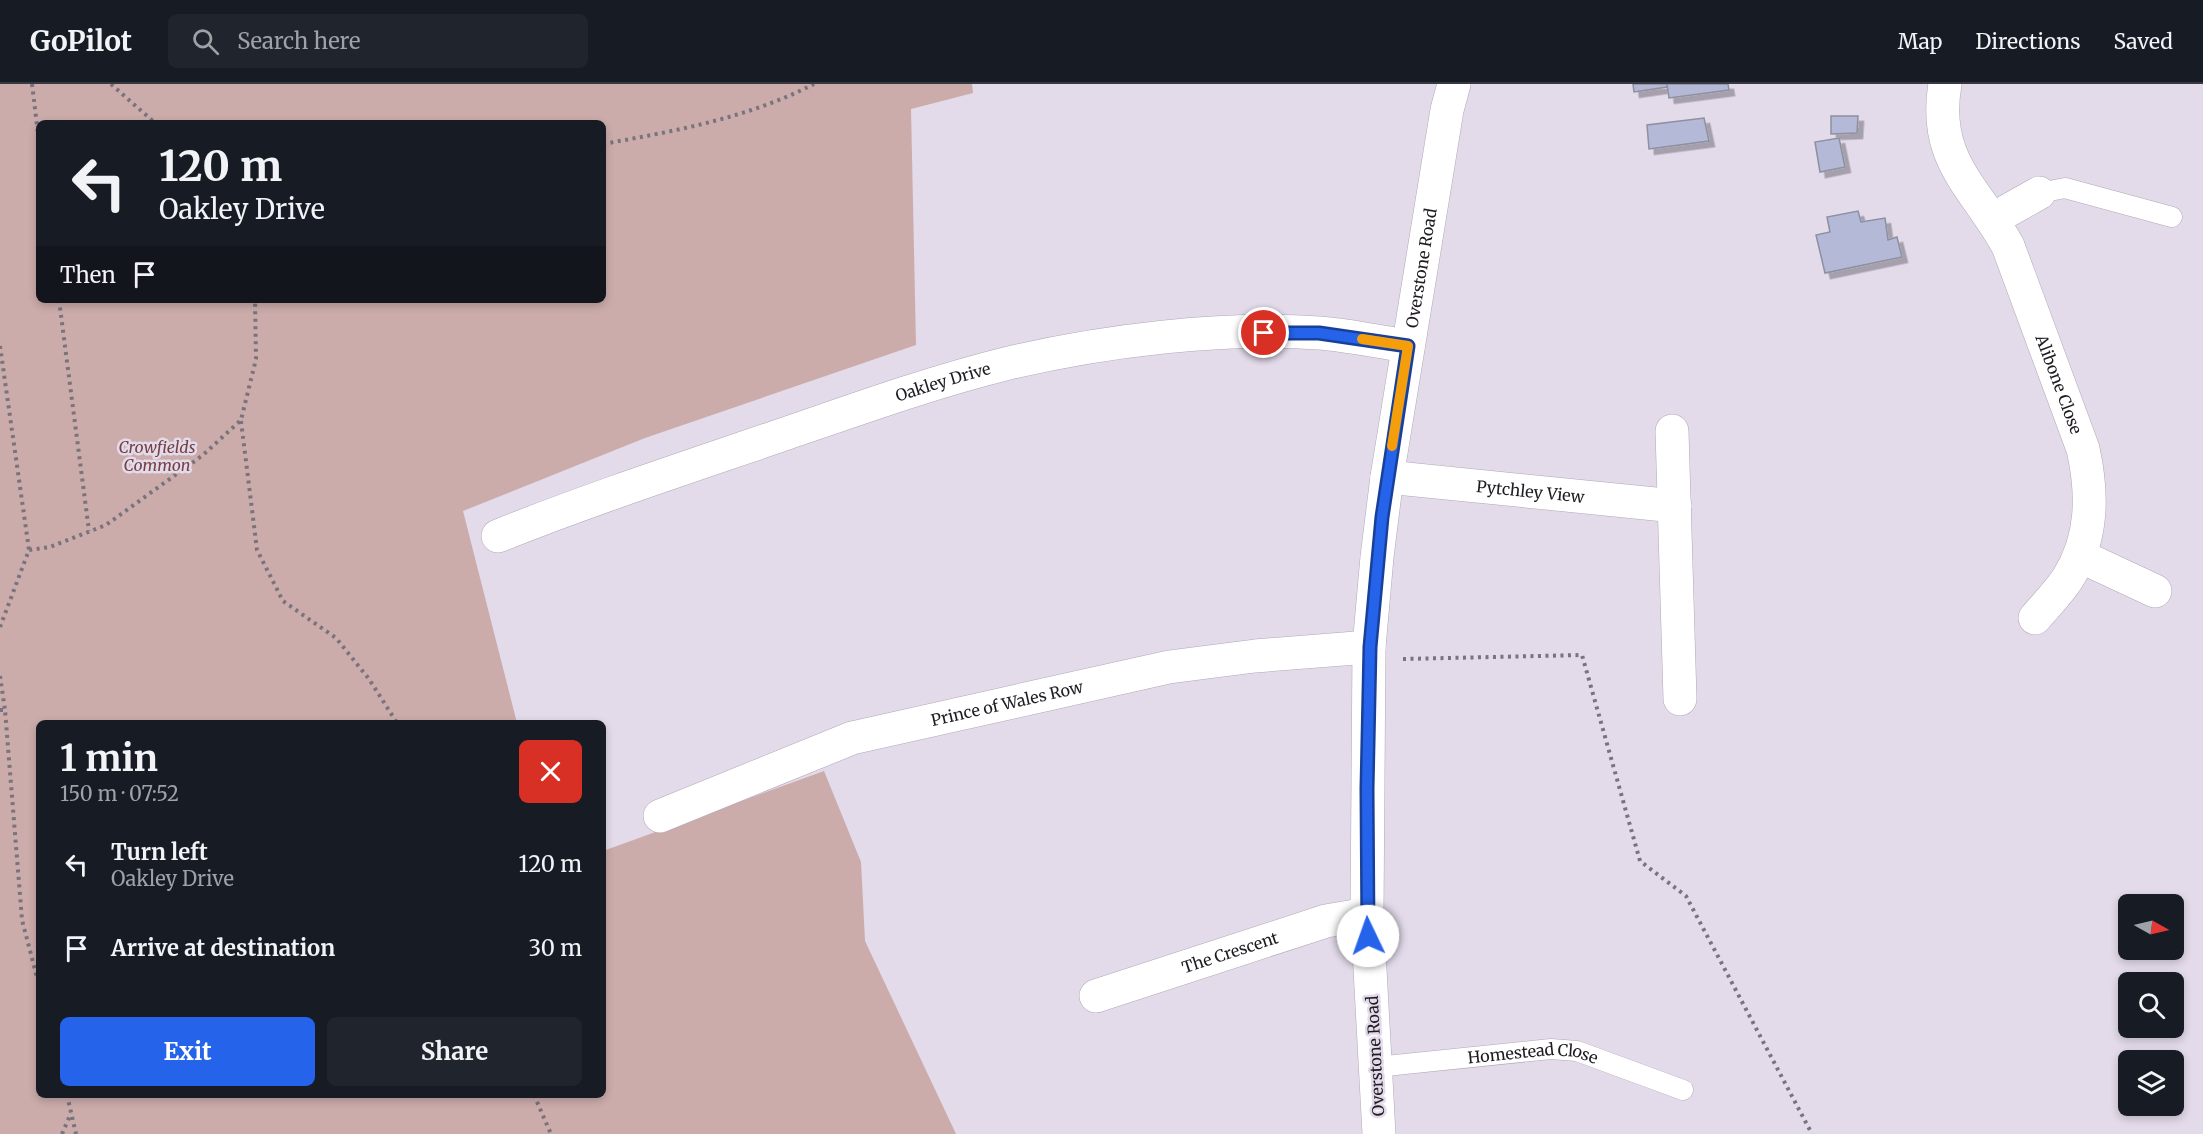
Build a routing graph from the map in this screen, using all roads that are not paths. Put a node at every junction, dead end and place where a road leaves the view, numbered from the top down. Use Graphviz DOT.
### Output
graph roads {
  1 [pos="1454,84"];
  2 [pos="1945,84"];
  3 [pos="2039,193"];
  4 [pos="2172,218"];
  5 [pos="1993,219"];
  6 [pos="1408,346"];
  7 [pos="1672,431"];
  8 [pos="1387,477"];
  9 [pos="1675,506"];
  10 [pos="498,536"];
  11 [pos="2080,556"];
  12 [pos="2155,591"];
  13 [pos="2035,618"];
  14 [pos="1369,653"];
  15 [pos="1680,699"];
  16 [pos="660,816"];
  17 [pos="1367,914"];
  18 [pos="1096,996"];
  19 [pos="1376,1067"];
  20 [pos="1683,1090"];
  21 [pos="1379,1134"];
  1 -- 6 [label="street, Overstone Road"];
  2 -- 5 [label="street, Alibone Close"];
  3 -- 4 [label="lane"];
  3 -- 5 [label="street"];
  5 -- 11 [label="street, Alibone Close"];
  6 -- 8 [label="street, Overstone Road"];
  6 -- 10 [label="street, Oakley Drive"];
  7 -- 9 [label="street"];
  8 -- 9 [label="street, Pytchley View"];
  8 -- 14 [label="street, Overstone Road"];
  9 -- 15 [label="street"];
  11 -- 12 [label="street"];
  11 -- 13 [label="street, Alibone Close"];
  14 -- 16 [label="street, Prince of Wales Row"];
  14 -- 17 [label="street, Overstone Road"];
  17 -- 18 [label="street, The Crescent"];
  17 -- 19 [label="street, Overstone Road"];
  19 -- 20 [label="lane, Homestead Close"];
  19 -- 21 [label="street, Overstone Road"];
}
